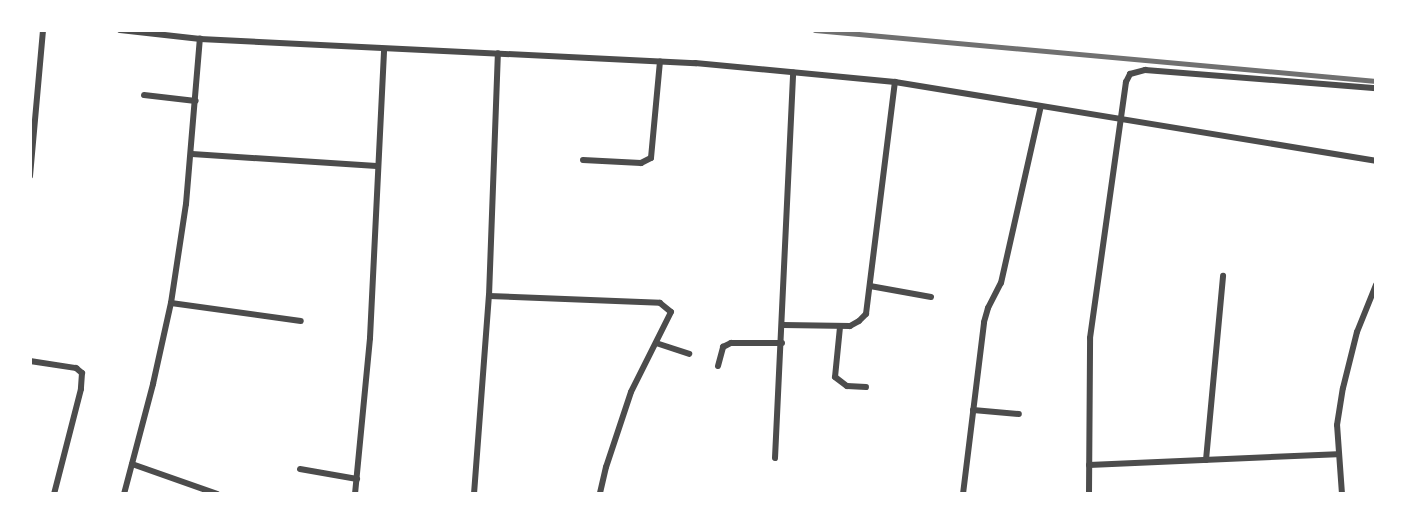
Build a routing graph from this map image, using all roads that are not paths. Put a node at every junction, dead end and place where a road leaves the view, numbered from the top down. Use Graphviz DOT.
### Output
graph roads {
  1 [pos="43,30"];
  2 [pos="120,30"];
  3 [pos="200,39"];
  4 [pos="384,49"];
  5 [pos="498,53"];
  6 [pos="660,61"];
  7 [pos="793,72"];
  8 [pos="895,82"];
  9 [pos="1376,88"];
  10 [pos="144,95"];
  11 [pos="195,101"];
  12 [pos="1041,106"];
  13 [pos="1121,120"];
  14 [pos="192,154"];
  15 [pos="583,160"];
  16 [pos="1376,161"];
  17 [pos="377,166"];
  18 [pos="30,176"];
  19 [pos="1223,276"];
  20 [pos="1376,285"];
  21 [pos="870,286"];
  22 [pos="489,296"];
  23 [pos="1374,296"];
  24 [pos="931,297"];
  25 [pos="171,303"];
  26 [pos="301,321"];
  27 [pos="783,325"];
  28 [pos="840,327"];
  29 [pos="656,343"];
  30 [pos="782,343"];
  31 [pos="689,354"];
  32 [pos="30,361"];
  33 [pos="718,366"];
  34 [pos="866,387"];
  35 [pos="973,410"];
  36 [pos="1018,414"];
  37 [pos="1337,454"];
  38 [pos="775,458"];
  39 [pos="1206,460"];
  40 [pos="132,464"];
  41 [pos="1089,465"];
  42 [pos="300,469"];
  43 [pos="357,479"];
  44 [pos="54,494"];
  45 [pos="124,494"];
  46 [pos="217,494"];
  47 [pos="356,494"];
  48 [pos="474,494"];
  49 [pos="600,494"];
  50 [pos="963,494"];
  51 [pos="1089,494"];
  52 [pos="1342,494"];
  1 -- 18 [label="street"];
  2 -- 3 [label="street"];
  3 -- 4 [label="street"];
  3 -- 11 [label="street"];
  4 -- 5 [label="street"];
  4 -- 17 [label="street"];
  5 -- 6 [label="street"];
  5 -- 22 [label="street"];
  6 -- 7 [label="street"];
  6 -- 15 [label="street"];
  7 -- 8 [label="street"];
  7 -- 27 [label="street"];
  8 -- 12 [label="street"];
  8 -- 21 [label="street"];
  9 -- 13 [label="street"];
  10 -- 11 [label="street"];
  11 -- 14 [label="street"];
  12 -- 13 [label="street"];
  12 -- 35 [label="street"];
  13 -- 16 [label="street"];
  13 -- 41 [label="street"];
  14 -- 17 [label="street"];
  14 -- 25 [label="street"];
  17 -- 43 [label="street"];
  19 -- 39 [label="street"];
  20 -- 23 [label="street"];
  21 -- 24 [label="street"];
  21 -- 28 [label="street"];
  22 -- 29 [label="street"];
  22 -- 48 [label="street"];
  23 -- 37 [label="street"];
  25 -- 26 [label="street"];
  25 -- 40 [label="street"];
  27 -- 28 [label="street"];
  27 -- 30 [label="street"];
  28 -- 34 [label="street"];
  29 -- 31 [label="street"];
  29 -- 49 [label="street"];
  30 -- 33 [label="street"];
  30 -- 38 [label="street"];
  32 -- 44 [label="street"];
  35 -- 36 [label="street"];
  35 -- 50 [label="street"];
  37 -- 39 [label="street"];
  37 -- 52 [label="street"];
  39 -- 41 [label="street"];
  40 -- 45 [label="street"];
  40 -- 46 [label="street"];
  41 -- 51 [label="street"];
  42 -- 43 [label="street"];
  43 -- 47 [label="street"];
}
